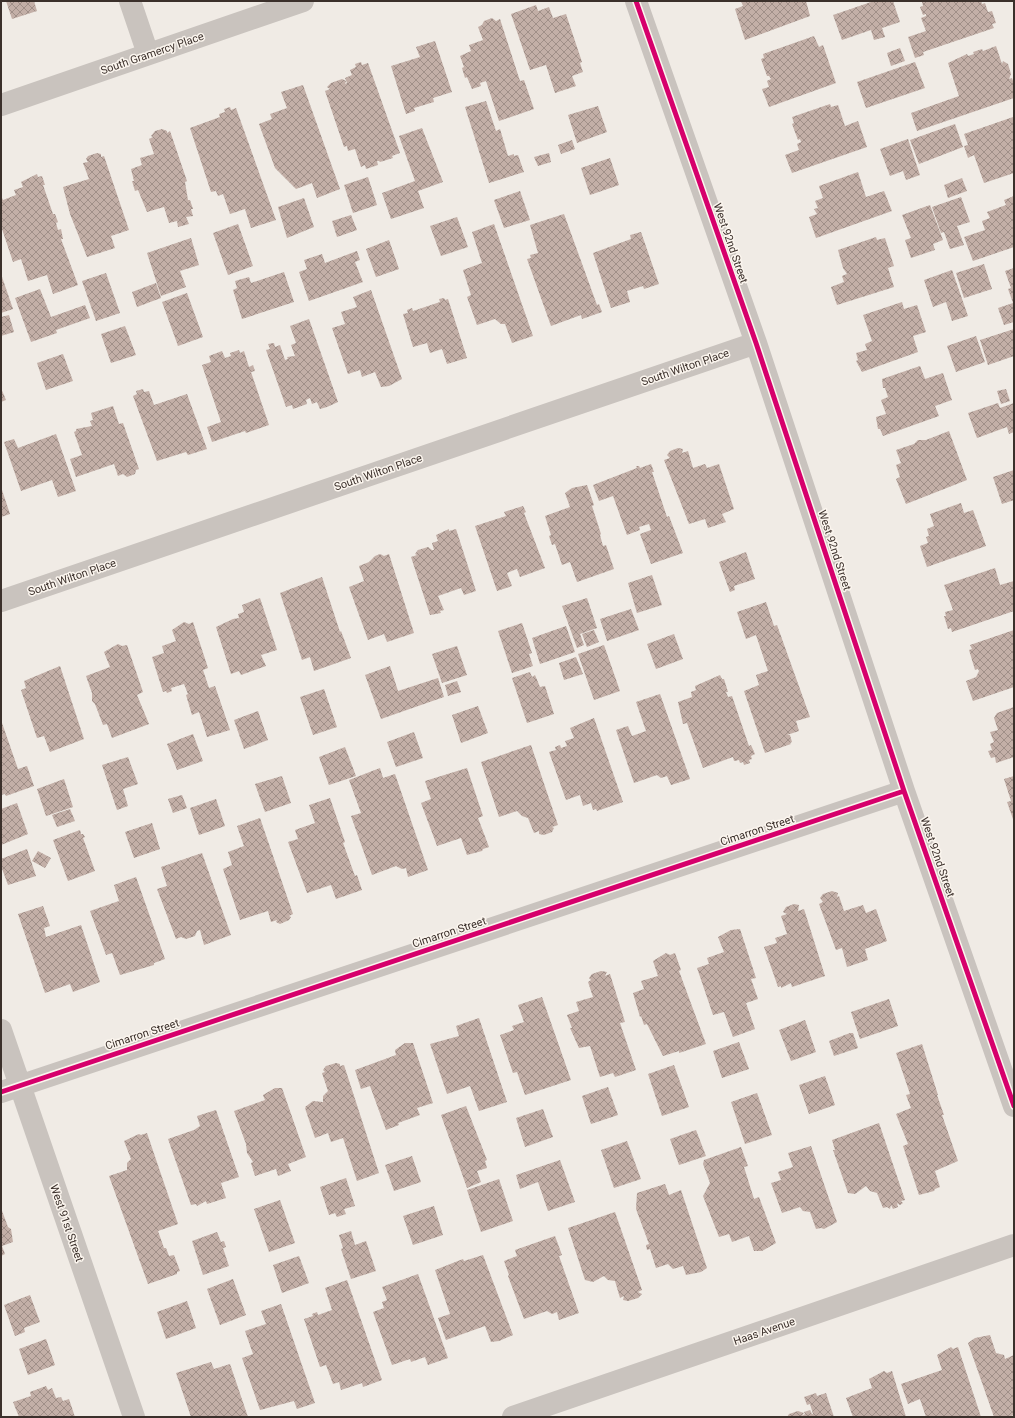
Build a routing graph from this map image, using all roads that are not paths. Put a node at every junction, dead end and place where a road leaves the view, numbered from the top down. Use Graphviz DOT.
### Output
graph roads {
  1 [pos="130,1"];
  2 [pos="303,1"];
  3 [pos="636,1"];
  4 [pos="148,54"];
  5 [pos="1,105"];
  6 [pos="756,342"];
  7 [pos="1,601"];
  8 [pos="904,791"];
  9 [pos="1,1030"];
  10 [pos="11,1089"];
  11 [pos="1014,1106"];
  12 [pos="1014,1245"];
  13 [pos="134,1417"];
  14 [pos="513,1417"];
  1 -- 4 [label="street"];
  2 -- 4 [label="street, South Gramercy Place"];
  3 -- 6 [label="street, West 92nd Street"];
  4 -- 5 [label="street, South Gramercy Place"];
  6 -- 7 [label="street, South Wilton Place"];
  6 -- 8 [label="street, West 92nd Street"];
  8 -- 10 [label="street, Cimarron Street"];
  8 -- 11 [label="street, West 92nd Street"];
  9 -- 10 [label="street, West 91st Street"];
  10 -- 13 [label="street, West 91st Street"];
  12 -- 14 [label="street, Haas Avenue"];
}
